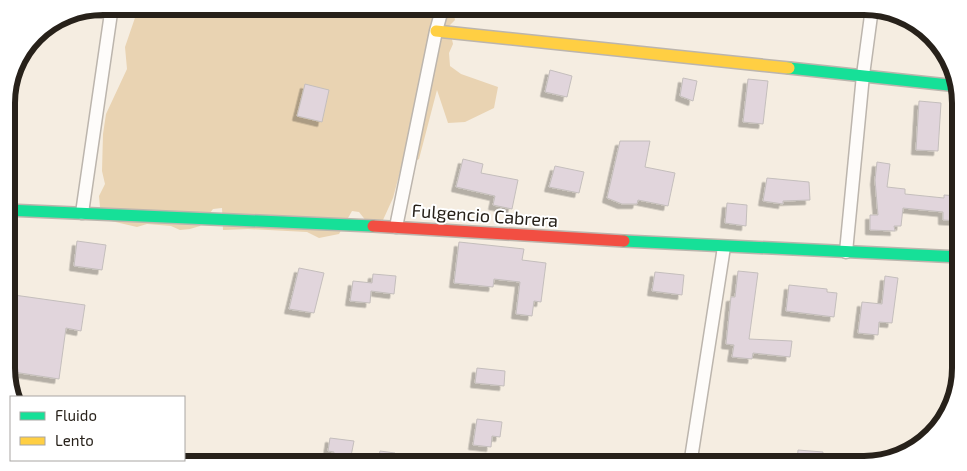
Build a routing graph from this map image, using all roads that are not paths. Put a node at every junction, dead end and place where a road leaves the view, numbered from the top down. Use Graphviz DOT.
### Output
graph roads {
  1 [pos="111,15"];
  2 [pos="440,15"];
  3 [pos="871,16"];
  4 [pos="436,31"];
  5 [pos="863,75"];
  6 [pos="950,85"];
  7 [pos="15,210"];
  8 [pos="82,213"];
  9 [pos="396,227"];
  10 [pos="724,247"];
  11 [pos="846,252"];
  12 [pos="952,258"];
  13 [pos="691,456"];
  1 -- 8 [label="street"];
  2 -- 4 [label="street"];
  3 -- 5 [label="street"];
  4 -- 5 [label="main road"];
  4 -- 9 [label="street"];
  5 -- 6 [label="main road"];
  5 -- 11 [label="street"];
  7 -- 8 [label="main road, Fulgencio Cabrera"];
  8 -- 9 [label="main road, Fulgencio Cabrera"];
  9 -- 10 [label="main road, Fulgencio Cabrera"];
  10 -- 11 [label="main road, Fulgencio Cabrera"];
  10 -- 13 [label="street"];
  11 -- 12 [label="main road, Fulgencio Cabrera"];
}
